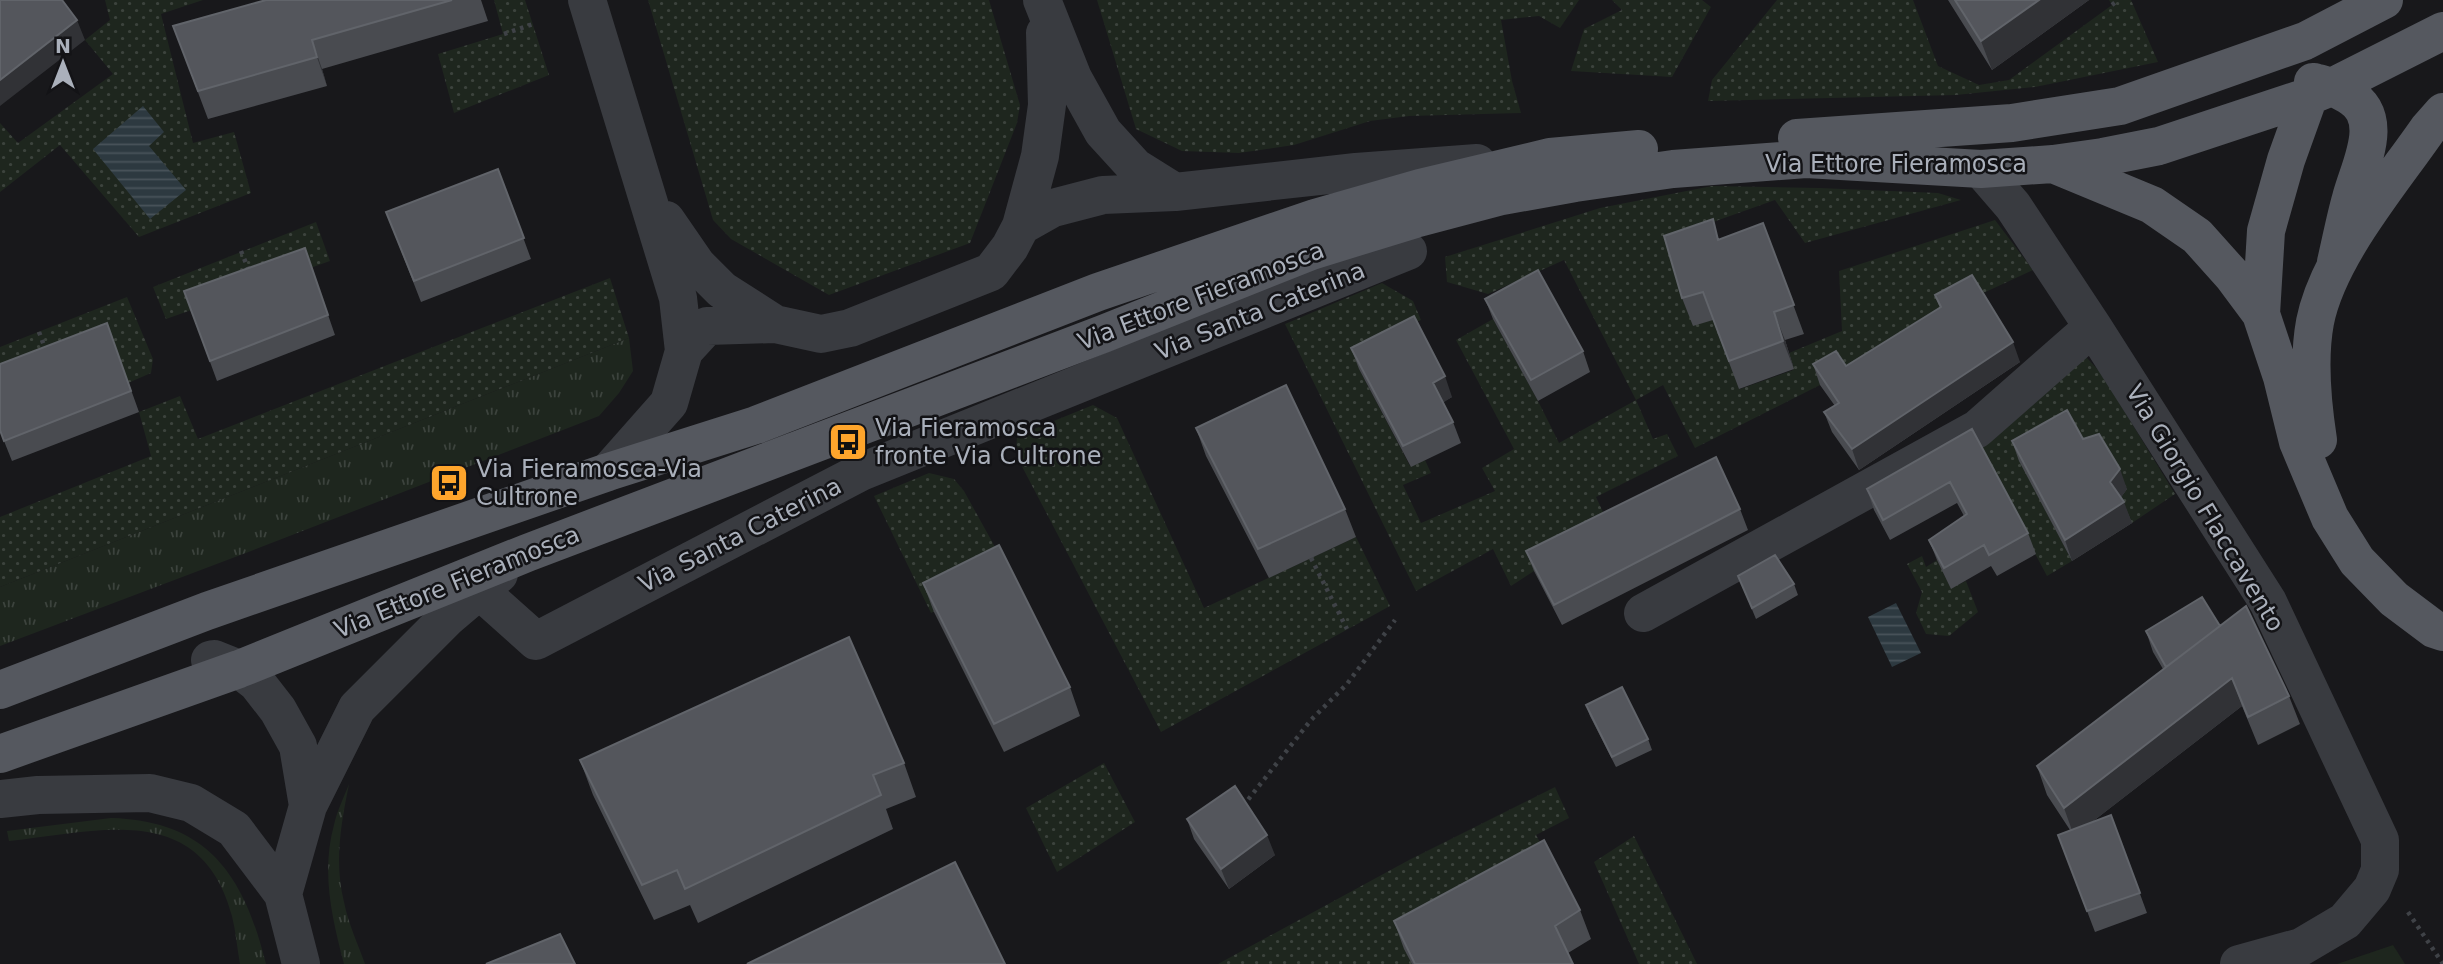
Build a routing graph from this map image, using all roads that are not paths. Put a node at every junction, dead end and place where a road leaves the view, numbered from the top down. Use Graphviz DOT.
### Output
graph roads {
  1 [pos="587,0"];
  2 [pos="2384,0"];
  3 [pos="1044,5"];
  4 [pos="2443,5"];
  5 [pos="2443,31"];
  6 [pos="2319,89"];
  7 [pos="2443,112"];
  8 [pos="2012,123"];
  9 [pos="1550,157"];
  10 [pos="2053,164"];
  11 [pos="1981,169"];
  12 [pos="647,192"];
  13 [pos="1175,192"];
  14 [pos="1021,226"];
  15 [pos="1408,251"];
  16 [pos="2336,262"];
  17 [pos="2261,314"];
  18 [pos="775,324"];
  19 [pos="2094,327"];
  20 [pos="684,351"];
  21 [pos="769,461"];
  22 [pos="608,472"];
  23 [pos="788,509"];
  24 [pos="2330,518"];
  25 [pos="527,553"];
  26 [pos="479,590"];
  27 [pos="1643,614"];
  28 [pos="2443,632"];
  29 [pos="239,668"];
  30 [pos="0,690"];
  31 [pos="0,736"];
  32 [pos="0,754"];
  33 [pos="0,799"];
  34 [pos="308,807"];
  35 [pos="284,894"];
  36 [pos="302,964"];
  37 [pos="2239,964"];
  1 -- 12 [label="street"];
  2 -- 8 [label="main road, Via Ettore Fieramosca"];
  3 -- 13 [label="street"];
  3 -- 14 [label="street"];
  4 -- 6 [label="main road"];
  5 -- 6 [label="main road, Via Ettore Fieramosca"];
  6 -- 8 [label="main road"];
  6 -- 10 [label="main road, Via Ettore Fieramosca"];
  6 -- 16 [label="main road"];
  6 -- 17 [label="main road"];
  7 -- 16 [label="main road"];
  8 -- 9 [label="main road, Via Ettore Fieramosca"];
  9 -- 13 [label="street"];
  9 -- 22 [label="main road, Via Ettore Fieramosca"];
  10 -- 11 [label="main road, Via Ettore Fieramosca"];
  10 -- 17 [label="main road"];
  11 -- 19 [label="street, Via Giorgio Flaccavento"];
  11 -- 21 [label="main road, Via Ettore Fieramosca"];
  12 -- 18 [label="street"];
  12 -- 20 [label="street"];
  13 -- 14 [label="street"];
  14 -- 18 [label="street"];
  15 -- 23 [label="street, Via Santa Caterina"];
  16 -- 24 [label="main road"];
  17 -- 24 [label="main road"];
  18 -- 20 [label="street"];
  19 -- 27 [label="street"];
  19 -- 37 [label="street, Via Giorgio Flaccavento"];
  20 -- 22 [label="street"];
  21 -- 23 [label="street"];
  21 -- 25 [label="main road, Via Ettore Fieramosca"];
  22 -- 30 [label="main road, Via Ettore Fieramosca"];
  23 -- 26 [label="street, Via Santa Caterina"];
  24 -- 28 [label="main road"];
  25 -- 26 [label="street"];
  25 -- 29 [label="main road, Via Ettore Fieramosca"];
  26 -- 34 [label="street"];
  29 -- 31 [label="street"];
  29 -- 32 [label="main road, Via Ettore Fieramosca"];
  29 -- 34 [label="street"];
  33 -- 35 [label="street"];
  34 -- 35 [label="street"];
  35 -- 36 [label="street"];
}
